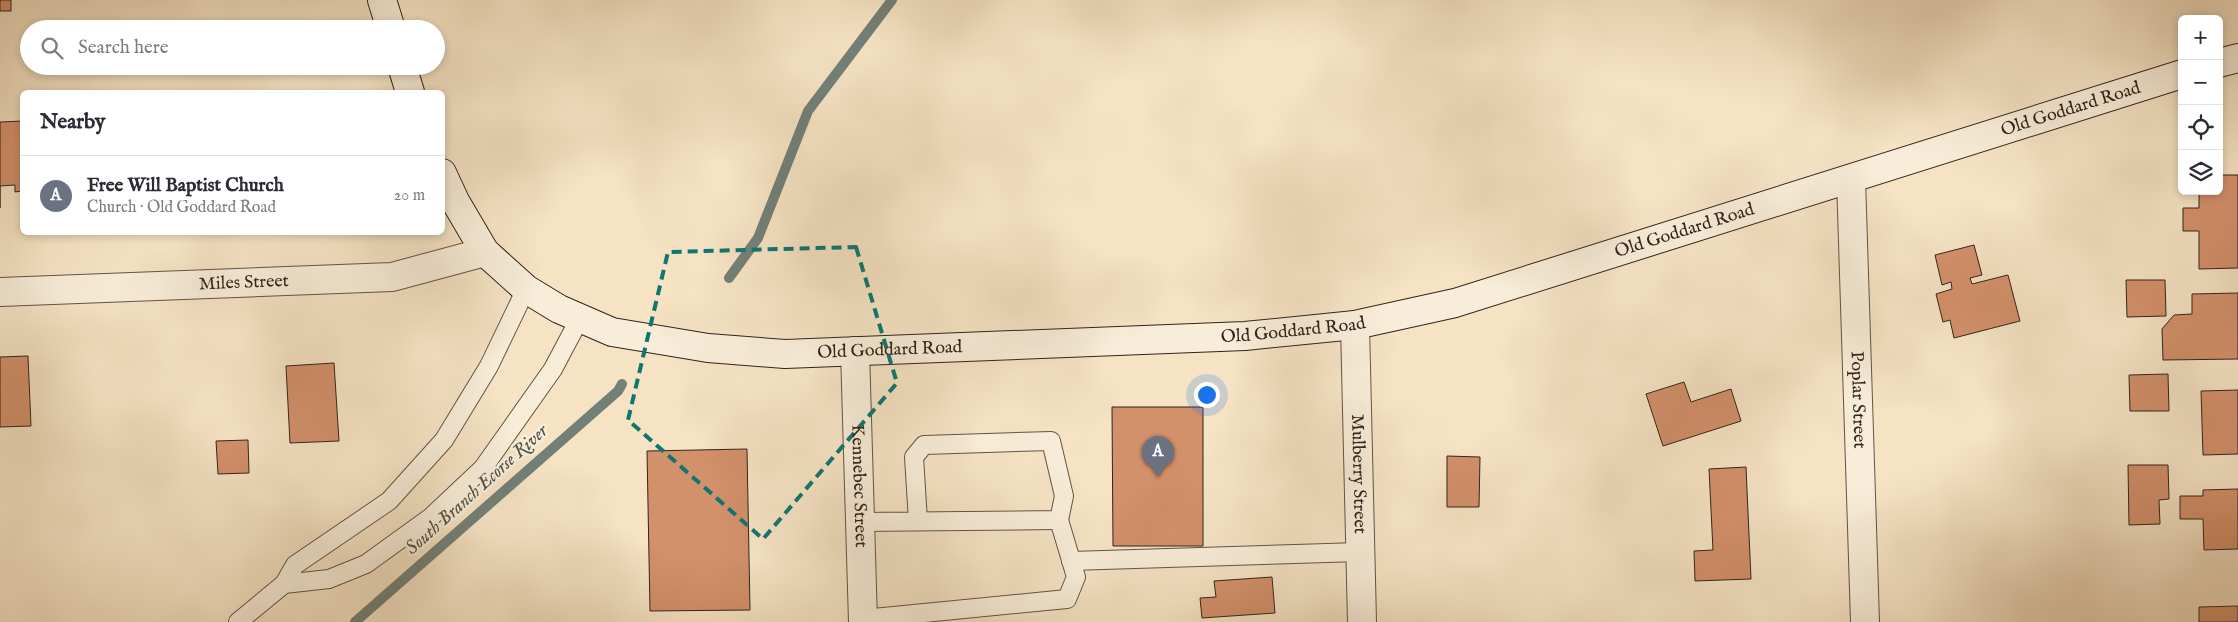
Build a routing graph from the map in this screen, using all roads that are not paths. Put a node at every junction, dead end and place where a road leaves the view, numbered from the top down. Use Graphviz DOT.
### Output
graph roads {
  1 [pos="382,0"];
  2 [pos="388,20"];
  3 [pos="2238,58"];
  4 [pos="2223,62"];
  5 [pos="405,75"];
  6 [pos="2178,75"];
  7 [pos="409,90"];
  8 [pos="445,179"];
  9 [pos="1851,179"];
  10 [pos="485,252"];
  11 [pos="526,289"];
  12 [pos="0,292"];
  13 [pos="580,318"];
  14 [pos="1354,325"];
  15 [pos="855,351"];
  16 [pos="1059,520"];
  17 [pos="918,521"];
  18 [pos="860,522"];
  19 [pos="1360,552"];
  20 [pos="1071,561"];
  21 [pos="284,584"];
  22 [pos="863,620"];
  23 [pos="238,622"];
  24 [pos="1362,622"];
  25 [pos="1865,622"];
  1 -- 2 [label="street"];
  3 -- 4 [label="street"];
  5 -- 7 [label="street"];
  6 -- 9 [label="street, Old Goddard Road"];
  8 -- 10 [label="street, Old Goddard Road"];
  9 -- 14 [label="street, Old Goddard Road"];
  9 -- 25 [label="street, Poplar Street"];
  10 -- 11 [label="street, Old Goddard Road"];
  10 -- 12 [label="street, Miles Street"];
  11 -- 13 [label="street, Old Goddard Road"];
  11 -- 21 [label="lane"];
  13 -- 15 [label="street, Old Goddard Road"];
  13 -- 21 [label="lane"];
  14 -- 15 [label="street, Old Goddard Road"];
  14 -- 19 [label="street, Mulberry Street"];
  15 -- 18 [label="street, Kennebec Street"];
  16 -- 17 [label="lane"];
  16 -- 17 [label="lane"];
  16 -- 20 [label="lane"];
  17 -- 18 [label="lane"];
  18 -- 22 [label="street, Kennebec Street"];
  19 -- 20 [label="lane"];
  19 -- 24 [label="street, Mulberry Street"];
  20 -- 22 [label="lane"];
  21 -- 23 [label="lane"];
}
